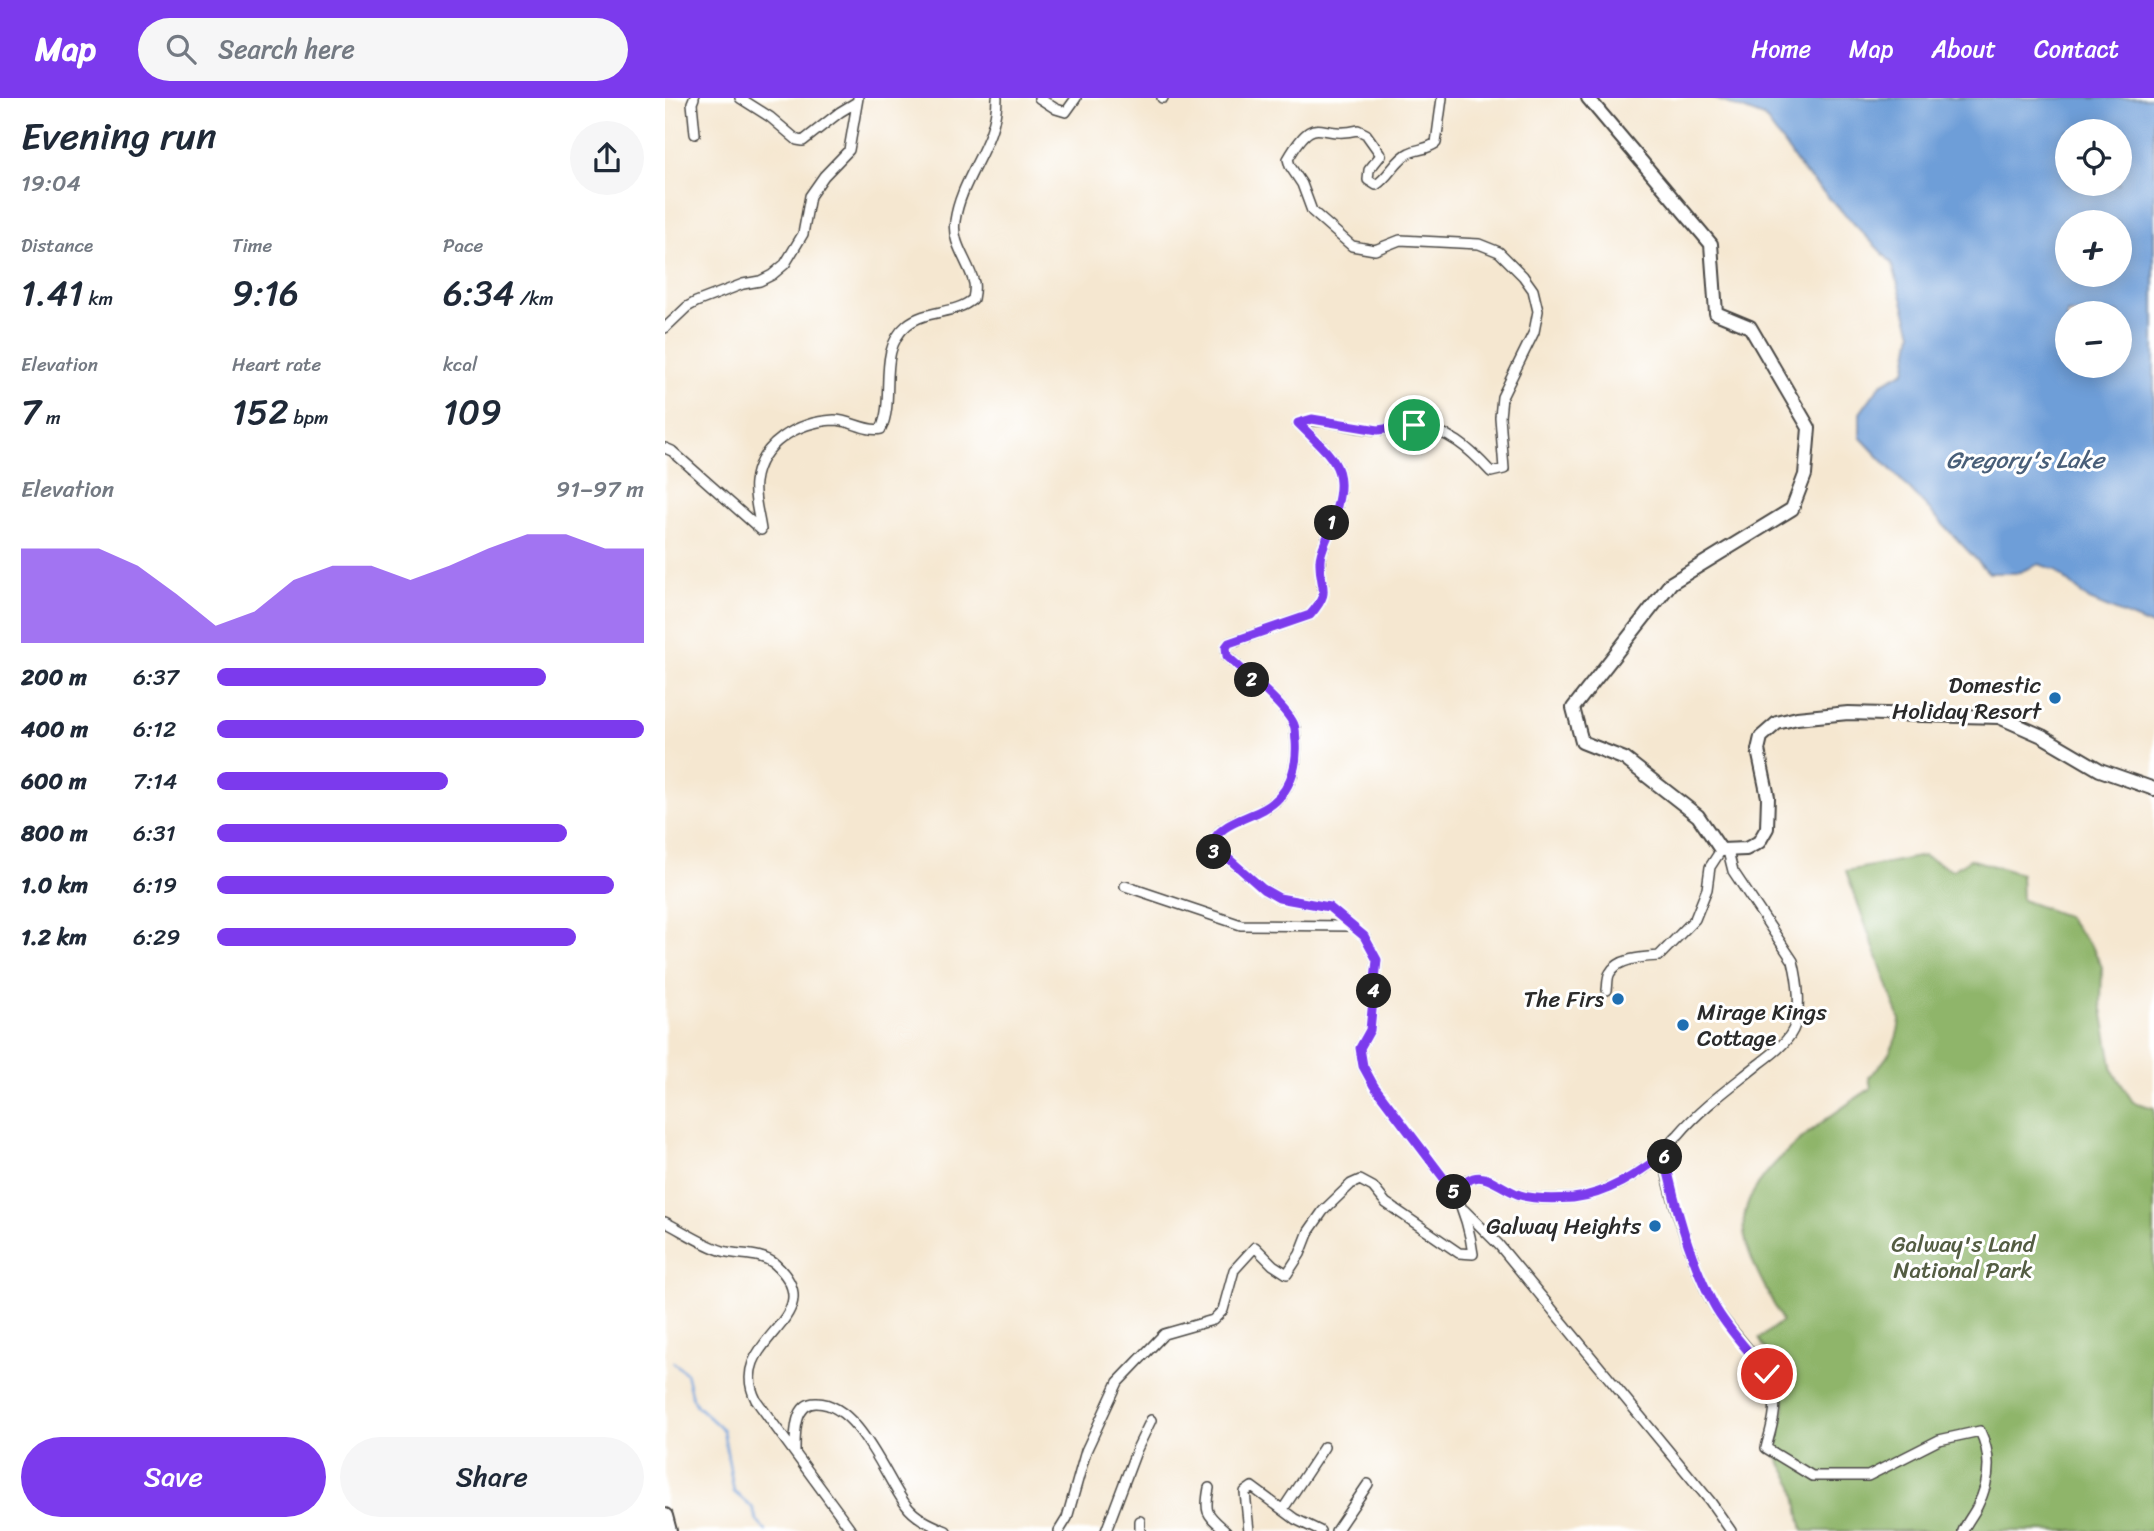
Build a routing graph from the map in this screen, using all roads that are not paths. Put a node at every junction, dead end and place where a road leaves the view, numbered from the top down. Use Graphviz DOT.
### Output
graph roads {
  1 [pos="694,98"];
  2 [pos="740,98"];
  3 [pos="997,98"];
  4 [pos="1039,98"];
  5 [pos="1076,98"];
  6 [pos="1442,98"];
  7 [pos="1588,98"];
  8 [pos="856,101"];
  9 [pos="695,134"];
  10 [pos="665,328"];
  11 [pos="665,449"];
  12 [pos="2154,789"];
  13 [pos="1725,851"];
  14 [pos="1125,886"];
  15 [pos="1352,926"];
  16 [pos="1607,990"];
  17 [pos="1664,1154"];
  18 [pos="1455,1193"];
  19 [pos="1463,1209"];
  20 [pos="665,1222"];
  21 [pos="1151,1420"];
  22 [pos="1324,1447"];
  23 [pos="795,1451"];
  24 [pos="1368,1484"];
  25 [pos="1209,1488"];
  26 [pos="1283,1509"];
  27 [pos="665,1516"];
  28 [pos="669,1531"];
  29 [pos="852,1531"];
  30 [pos="946,1531"];
  31 [pos="1059,1531"];
  32 [pos="1106,1531"];
  33 [pos="1226,1531"];
  34 [pos="1249,1531"];
  35 [pos="1320,1531"];
  36 [pos="1336,1531"];
  37 [pos="1731,1531"];
  38 [pos="1963,1531"];
  1 -- 9 [label="street"];
  2 -- 8 [label="street"];
  3 -- 11 [label="street"];
  4 -- 5 [label="street"];
  6 -- 15 [label="street"];
  7 -- 13 [label="street"];
  8 -- 10 [label="street"];
  12 -- 13 [label="street"];
  13 -- 16 [label="street"];
  13 -- 17 [label="street"];
  14 -- 15 [label="street"];
  15 -- 18 [label="street"];
  17 -- 18 [label="street"];
  17 -- 38 [label="street"];
  18 -- 19 [label="street"];
  19 -- 31 [label="street"];
  19 -- 37 [label="street"];
  20 -- 23 [label="street"];
  21 -- 32 [label="street"];
  22 -- 26 [label="street"];
  23 -- 29 [label="street"];
  23 -- 30 [label="street"];
  24 -- 36 [label="street"];
  25 -- 33 [label="street"];
  26 -- 34 [label="street"];
  26 -- 35 [label="street"];
  27 -- 28 [label="main road"];
}
